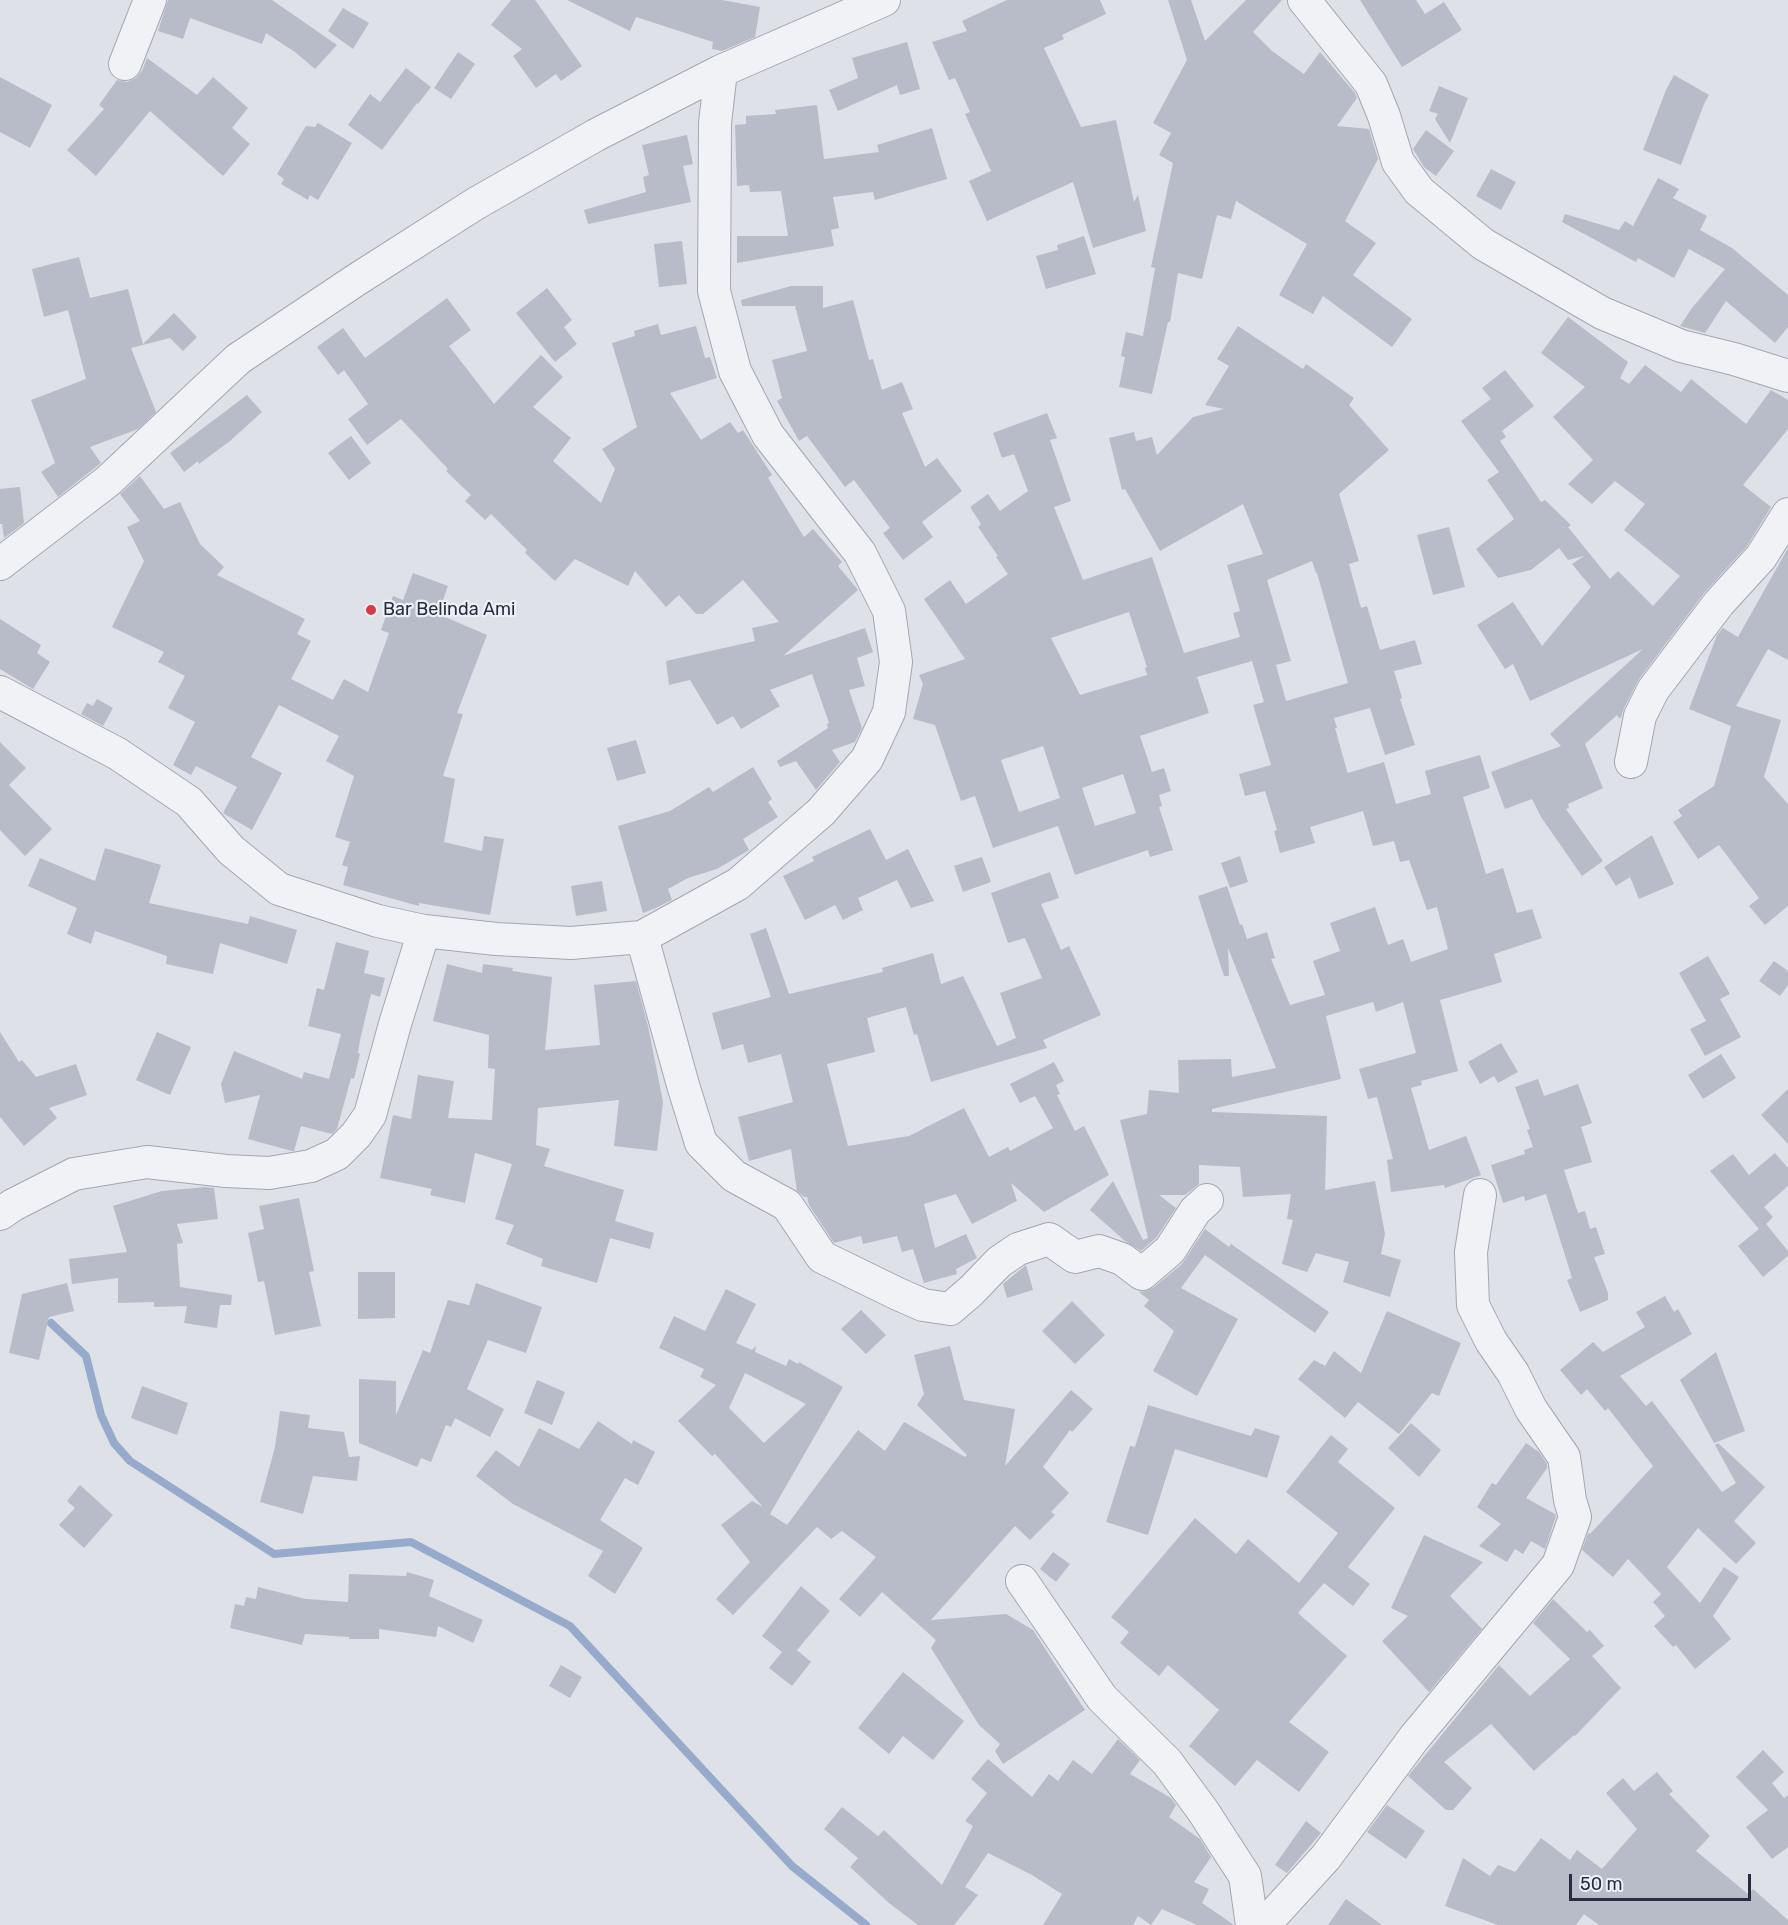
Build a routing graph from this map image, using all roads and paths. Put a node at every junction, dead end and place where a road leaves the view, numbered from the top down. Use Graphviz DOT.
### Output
graph roads {
  1 [pos="150,0"];
  2 [pos="884,0"];
  3 [pos="1304,0"];
  4 [pos="125,64"];
  5 [pos="721,71"];
  6 [pos="1788,376"];
  7 [pos="1788,514"];
  8 [pos="0,564"];
  9 [pos="0,692"];
  10 [pos="1631,762"];
  11 [pos="424,931"];
  12 [pos="642,937"];
  13 [pos="1480,1195"];
  14 [pos="1207,1200"];
  15 [pos="0,1215"];
  16 [pos="1022,1581"];
  17 [pos="1252,1925"];
  18 [pos="1264,1925"];
  1 -- 4 [label="street"];
  2 -- 5 [label="street"];
  3 -- 6 [label="street"];
  5 -- 8 [label="street"];
  5 -- 12 [label="street"];
  7 -- 10 [label="street"];
  9 -- 11 [label="street"];
  11 -- 12 [label="street"];
  11 -- 15 [label="street"];
  12 -- 14 [label="street"];
  13 -- 18 [label="street"];
  16 -- 17 [label="street"];
}
